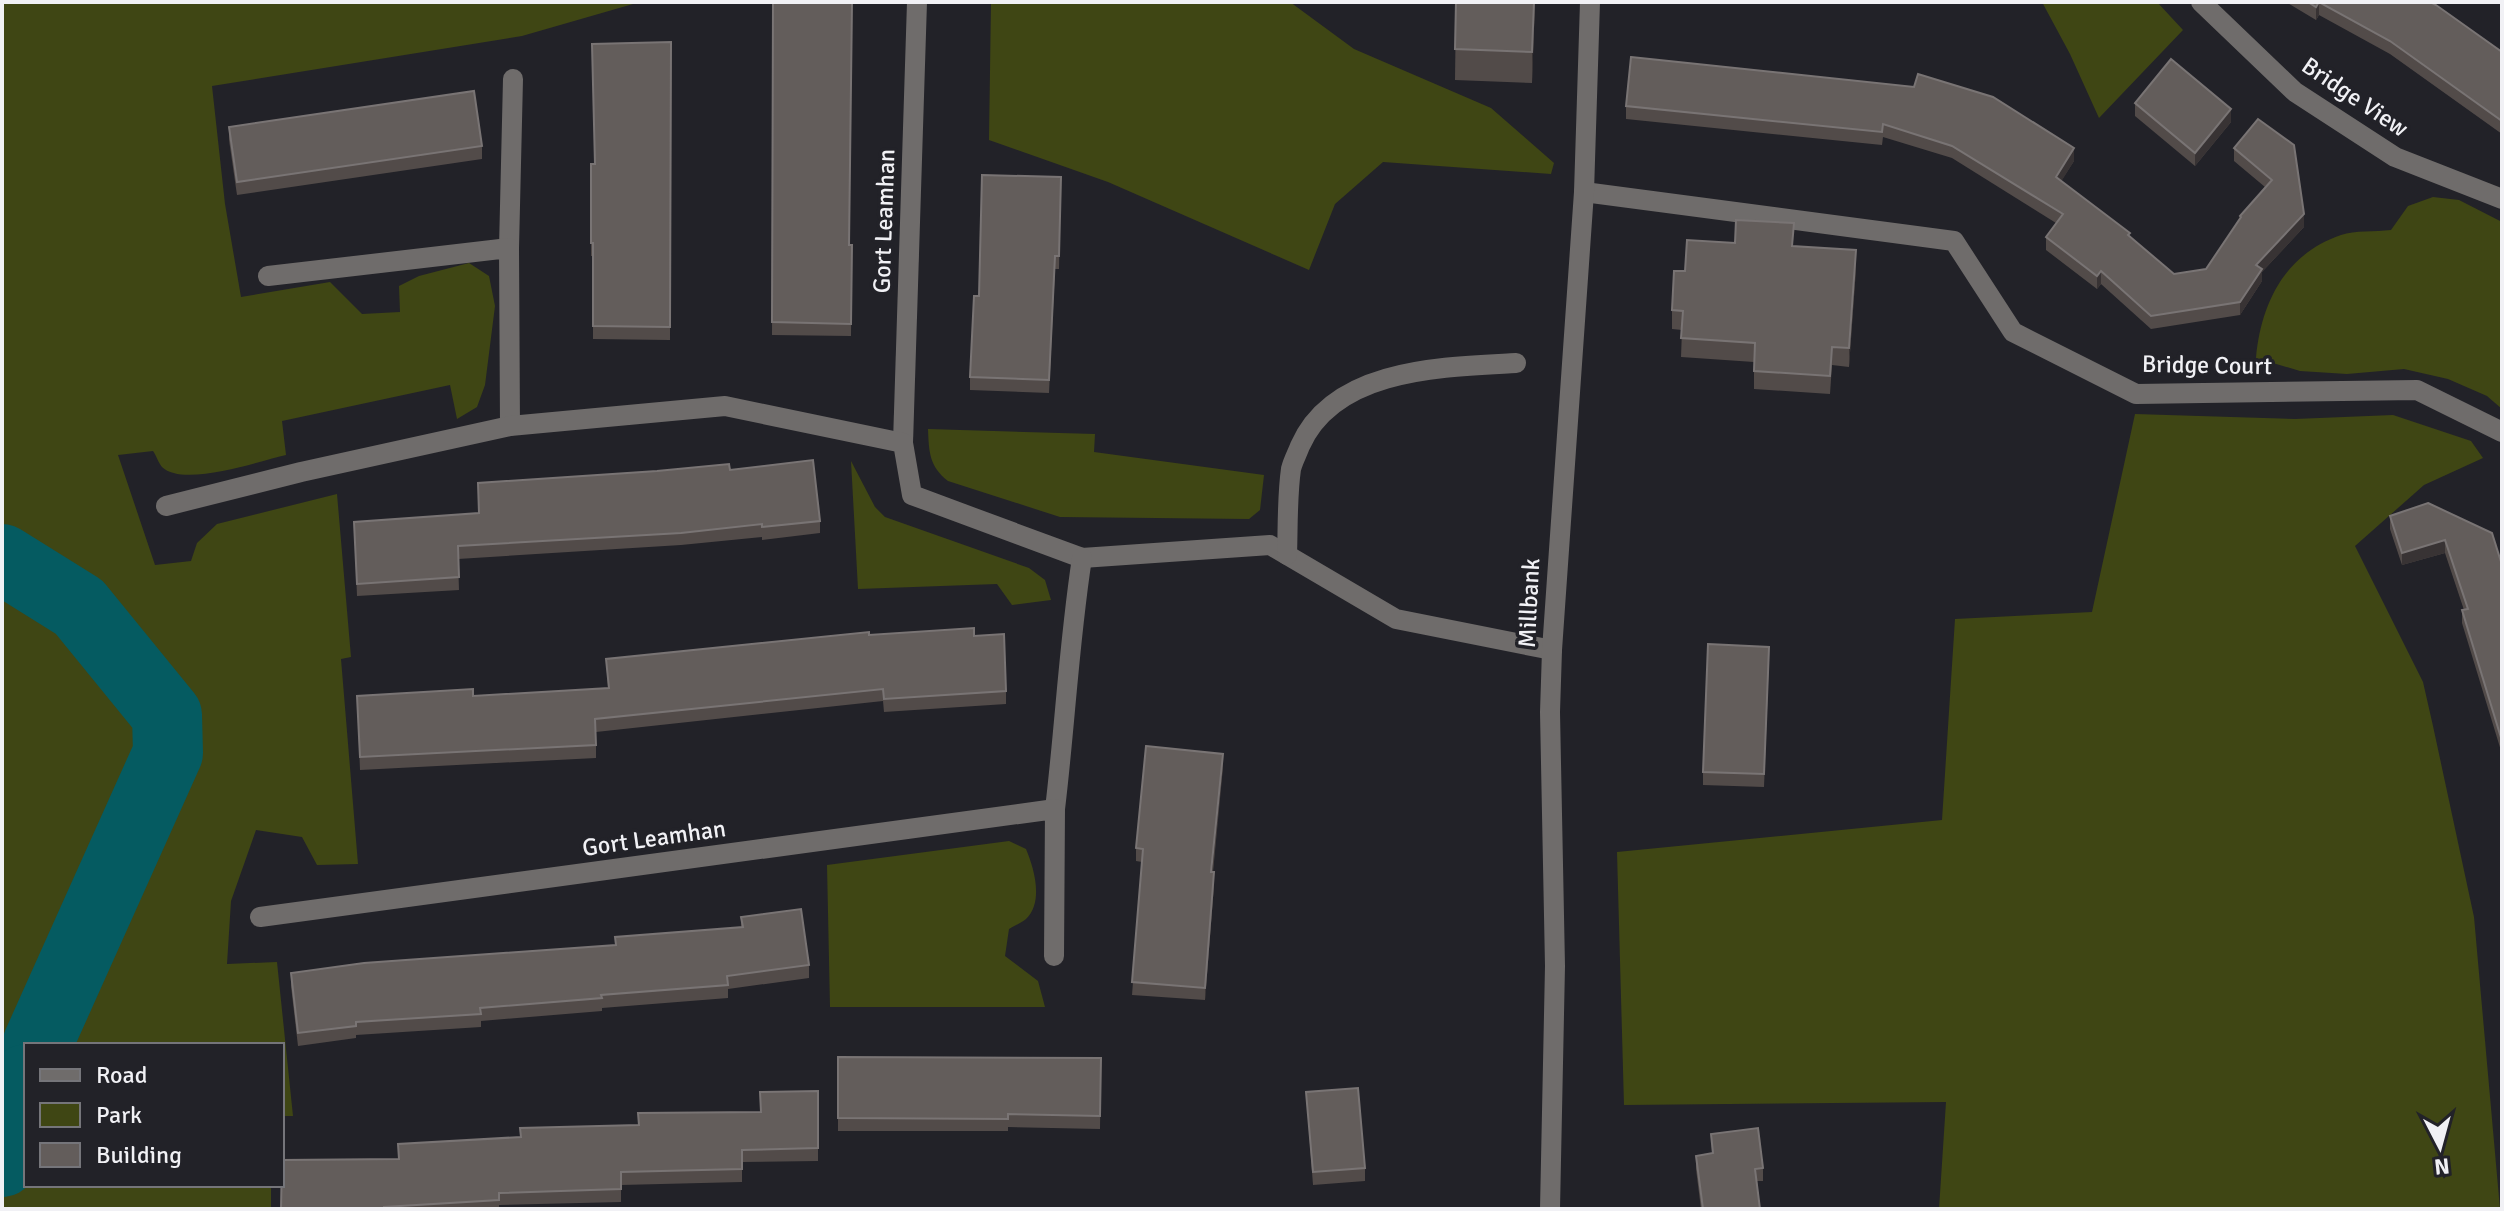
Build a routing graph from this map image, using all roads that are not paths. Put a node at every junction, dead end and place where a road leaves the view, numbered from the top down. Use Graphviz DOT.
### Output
graph roads {
  1 [pos="917,2"];
  2 [pos="1590,2"];
  3 [pos="2201,2"];
  4 [pos="513,79"];
  5 [pos="1584,192"];
  6 [pos="2502,199"];
  7 [pos="509,248"];
  8 [pos="268,276"];
  9 [pos="1516,363"];
  10 [pos="510,426"];
  11 [pos="2502,432"];
  12 [pos="903,443"];
  13 [pos="166,506"];
  14 [pos="1287,555"];
  15 [pos="1082,558"];
  16 [pos="1552,650"];
  17 [pos="1055,809"];
  18 [pos="260,917"];
  19 [pos="1054,956"];
  20 [pos="1550,1209"];
  1 -- 12 [label="street, Gort Leamhan"];
  2 -- 5 [label="street, Millbank"];
  3 -- 6 [label="street, Bridge View"];
  4 -- 7 [label="street"];
  5 -- 11 [label="street, Bridge Court"];
  5 -- 16 [label="street, Millbank"];
  7 -- 8 [label="street"];
  7 -- 10 [label="street"];
  9 -- 14 [label="street"];
  10 -- 12 [label="street"];
  10 -- 13 [label="street"];
  12 -- 15 [label="street, Gort Leamhan"];
  14 -- 15 [label="street, Gort Leamhan"];
  14 -- 16 [label="street, Gort Leamhan"];
  15 -- 17 [label="street"];
  16 -- 20 [label="street, Millbank"];
  17 -- 18 [label="street, Gort Leamhan"];
  17 -- 19 [label="street"];
}
